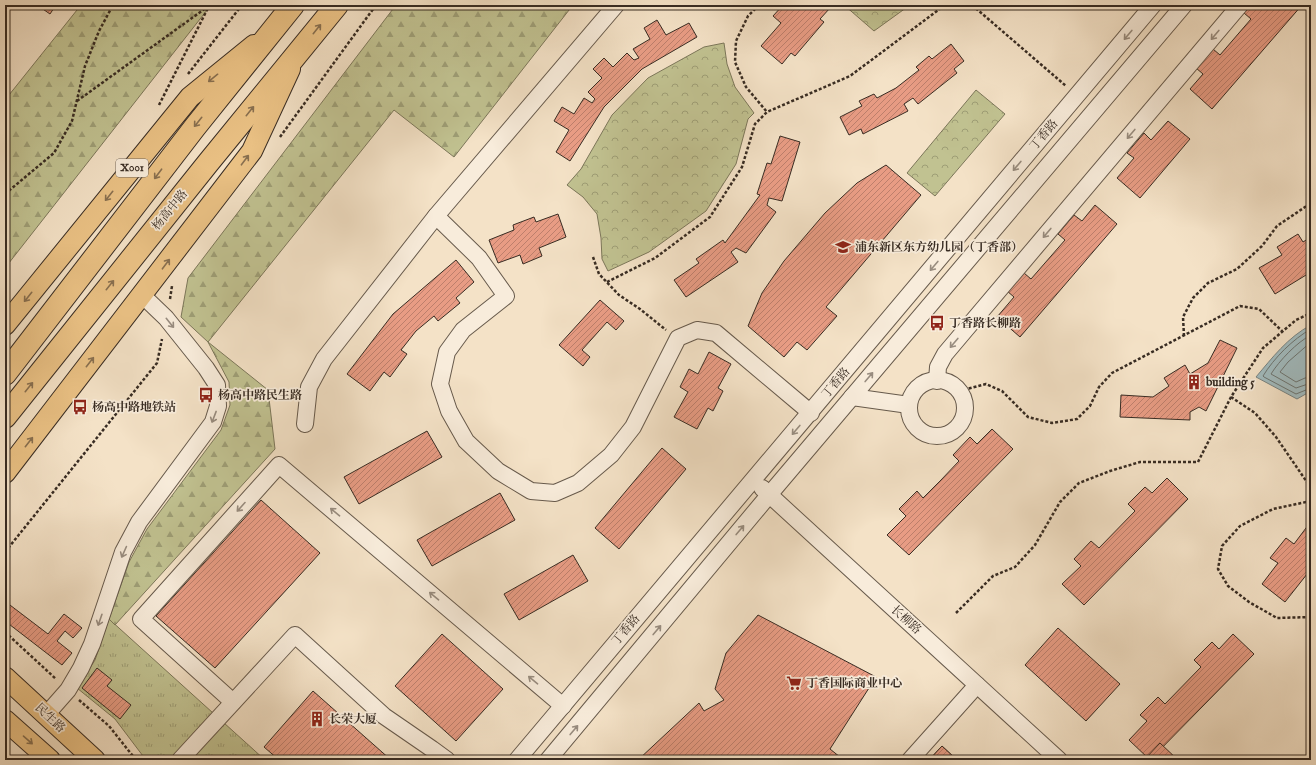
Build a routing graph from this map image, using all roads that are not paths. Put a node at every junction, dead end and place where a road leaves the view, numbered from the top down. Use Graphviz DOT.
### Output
graph roads {
  1 [pos="293,5"];
  2 [pos="337,5"];
  3 [pos="616,5"];
  4 [pos="1153,5"];
  5 [pos="1184,5"];
  6 [pos="1240,5"];
  7 [pos="276,27"];
  8 [pos="297,53"];
  9 [pos="436,216"];
  10 [pos="142,295"];
  11 [pos="5,326"];
  12 [pos="5,374"];
  13 [pos="937,380"];
  14 [pos="852,397"];
  15 [pos="909,405"];
  16 [pos="811,413"];
  17 [pos="5,417"];
  18 [pos="305,424"];
  19 [pos="5,473"];
  20 [pos="753,481"];
  21 [pos="769,495"];
  22 [pos="5,677"];
  23 [pos="977,685"];
  24 [pos="233,702"];
  25 [pos="563,706"];
  26 [pos="46,714"];
  27 [pos="5,720"];
  28 [pos="50,760"];
  29 [pos="95,760"];
  30 [pos="180,760"];
  31 [pos="447,760"];
  32 [pos="517,760"];
  33 [pos="548,760"];
  34 [pos="910,760"];
  35 [pos="1059,760"];
  1 -- 7 [label="highway, X001"];
  8 -- 2 [label="highway, 杨高中路, one-way"];
  3 -- 9 [label="street"];
  4 -- 16 [label="street, 丁香路, one-way"];
  14 -- 5 [label="street, 丁香路, one-way"];
  6 -- 13 [label="street, one-way"];
  7 -- 11 [label="main road, X001, one-way"];
  7 -- 12 [label="highway, X001, one-way"];
  10 -- 8 [label="main road, one-way"];
  17 -- 8 [label="highway, 杨高中路, one-way"];
  9 -- 16 [label="street"];
  9 -- 18 [label="street"];
  19 -- 10 [label="main road, one-way"];
  10 -- 26 [label="street, one-way"];
  13 -- 15 [label="street"];
  13 -- 15 [label="street"];
  14 -- 15 [label="street"];
  14 -- 21 [label="street, 丁香路"];
  16 -- 20 [label="street, 丁香路, one-way"];
  20 -- 21 [label="street, 长柳路"];
  20 -- 25 [label="street, 丁香路"];
  21 -- 23 [label="street, 长柳路"];
  33 -- 21 [label="street, 丁香路, one-way"];
  22 -- 26 [label="main road, 民生路"];
  23 -- 34 [label="street"];
  23 -- 35 [label="street, 长柳路"];
  25 -- 24 [label="street, one-way"];
  24 -- 30 [label="street"];
  24 -- 31 [label="street"];
  25 -- 32 [label="street, 丁香路"];
  26 -- 29 [label="main road, 民生路"];
  27 -- 28 [label="main road, one-way"];
}
